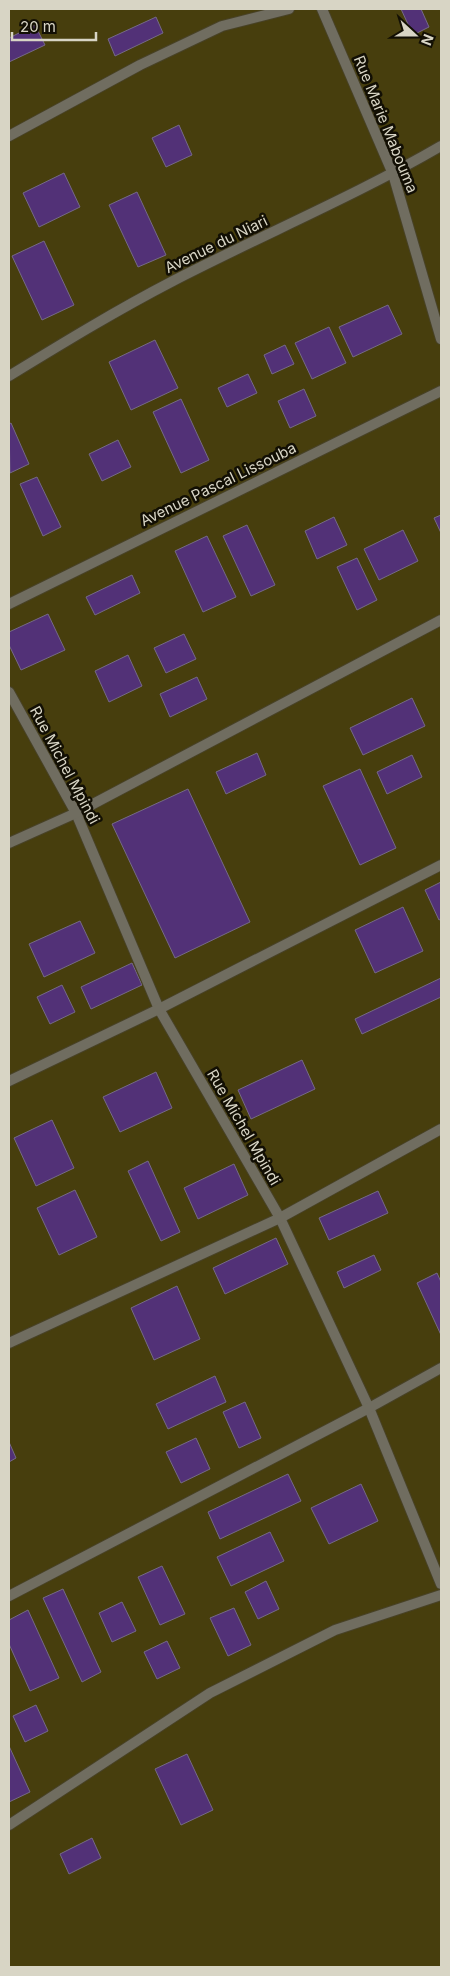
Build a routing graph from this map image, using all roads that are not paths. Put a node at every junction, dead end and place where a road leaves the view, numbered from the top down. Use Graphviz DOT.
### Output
graph roads {
  1 [pos="289,9"];
  2 [pos="322,9"];
  3 [pos="9,136"];
  4 [pos="441,146"];
  5 [pos="393,174"];
  6 [pos="441,339"];
  7 [pos="9,376"];
  8 [pos="441,391"];
  9 [pos="9,604"];
  10 [pos="441,620"];
  11 [pos="9,692"];
  12 [pos="76,813"];
  13 [pos="9,843"];
  14 [pos="441,865"];
  15 [pos="159,1009"];
  16 [pos="9,1081"];
  17 [pos="441,1129"];
  18 [pos="280,1218"];
  19 [pos="9,1342"];
  20 [pos="441,1368"];
  21 [pos="369,1408"];
  22 [pos="441,1584"];
  23 [pos="441,1595"];
  24 [pos="9,1596"];
  25 [pos="9,1825"];
  1 -- 3 [label="street"];
  2 -- 5 [label="street, Rue Marie Mabouma"];
  4 -- 5 [label="street, Avenue du Niari"];
  5 -- 6 [label="street, Rue Marie Mabouma"];
  5 -- 7 [label="street, Avenue du Niari"];
  8 -- 9 [label="street, Avenue Pascal Lissouba"];
  10 -- 12 [label="street"];
  11 -- 12 [label="street, Rue Michel Mpindi"];
  12 -- 13 [label="street"];
  12 -- 15 [label="street, Rue Michel Mpindi"];
  14 -- 15 [label="street"];
  15 -- 16 [label="street"];
  15 -- 18 [label="street, Rue Michel Mpindi"];
  17 -- 18 [label="street"];
  18 -- 19 [label="street"];
  18 -- 21 [label="street, Rue Michel Mpindi"];
  20 -- 21 [label="street"];
  21 -- 22 [label="street, Rue Michel Mpindi"];
  21 -- 24 [label="street"];
  23 -- 25 [label="street"];
}
